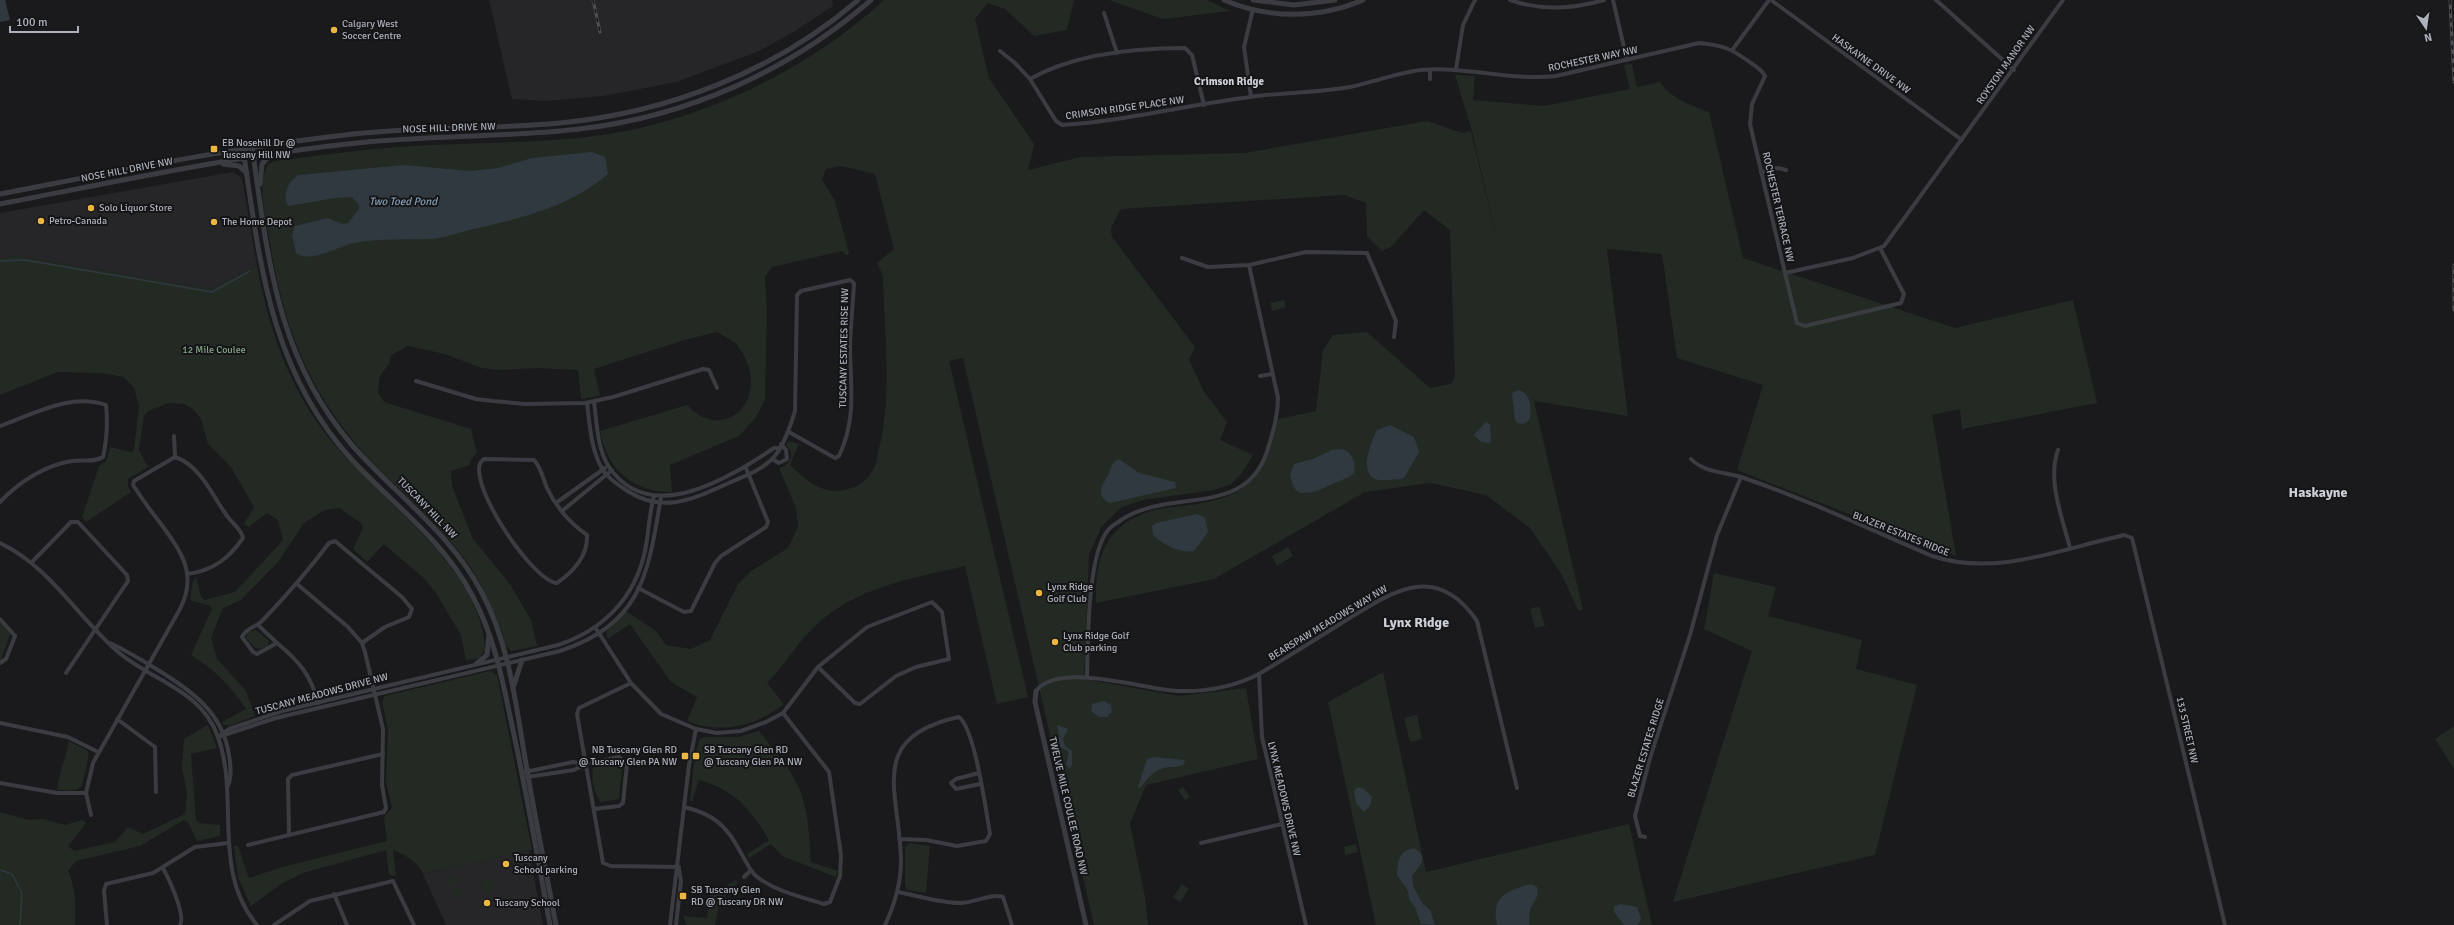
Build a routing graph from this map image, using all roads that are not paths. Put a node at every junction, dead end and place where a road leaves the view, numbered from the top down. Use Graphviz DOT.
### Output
graph roads {
  1 [pos="858,0"];
  2 [pos="871,0"];
  3 [pos="1224,0"];
  4 [pos="1254,0"];
  5 [pos="1335,0"];
  6 [pos="1363,0"];
  7 [pos="1475,0"];
  8 [pos="1510,0"];
  9 [pos="1604,0"];
  10 [pos="1613,0"];
  11 [pos="1770,0"];
  12 [pos="1936,0"];
  13 [pos="2062,0"];
  14 [pos="1253,9"];
  15 [pos="1104,13"];
  16 [pos="1733,49"];
  17 [pos="1000,51"];
  18 [pos="1117,53"];
  19 [pos="1627,60"];
  20 [pos="1456,69"];
  21 [pos="1430,70"];
  22 [pos="2014,70"];
  23 [pos="1030,79"];
  24 [pos="1430,79"];
  25 [pos="1251,97"];
  26 [pos="1204,105"];
  27 [pos="1962,140"];
  28 [pos="252,147"];
  29 [pos="243,149"];
  30 [pos="270,154"];
  31 [pos="253,156"];
  32 [pos="245,158"];
  33 [pos="196,166"];
  34 [pos="1786,170"];
  35 [pos="1761,172"];
  36 [pos="247,173"];
  37 [pos="0,194"];
  38 [pos="260,196"];
  39 [pos="0,204"];
  40 [pos="1880,248"];
  41 [pos="1182,258"];
  42 [pos="1249,265"];
  43 [pos="1785,273"];
  44 [pos="1394,337"];
  45 [pos="1272,374"];
  46 [pos="1260,376"];
  47 [pos="416,381"];
  48 [pos="717,388"];
  49 [pos="590,403"];
  50 [pos="0,426"];
  51 [pos="789,432"];
  52 [pos="174,436"];
  53 [pos="780,446"];
  54 [pos="2058,450"];
  55 [pos="175,457"];
  56 [pos="1691,459"];
  57 [pos="772,460"];
  58 [pos="609,466"];
  59 [pos="746,468"];
  60 [pos="603,469"];
  61 [pos="612,470"];
  62 [pos="606,474"];
  63 [pos="749,474"];
  64 [pos="1741,477"];
  65 [pos="654,496"];
  66 [pos="661,497"];
  67 [pos="0,502"];
  68 [pos="652,502"];
  69 [pos="556,504"];
  70 [pos="660,504"];
  71 [pos="562,511"];
  72 [pos="2132,538"];
  73 [pos="0,543"];
  74 [pos="2070,548"];
  75 [pos="32,562"];
  76 [pos="188,574"];
  77 [pos="297,584"];
  78 [pos="634,585"];
  79 [pos="640,588"];
  80 [pos="0,619"];
  81 [pos="258,625"];
  82 [pos="595,627"];
  83 [pos="489,630"];
  84 [pos="96,631"];
  85 [pos="599,633"];
  86 [pos="108,642"];
  87 [pos="277,643"];
  88 [pos="362,643"];
  89 [pos="506,657"];
  90 [pos="498,659"];
  91 [pos="522,660"];
  92 [pos="0,663"];
  93 [pos="508,663"];
  94 [pos="148,664"];
  95 [pos="476,664"];
  96 [pos="499,665"];
  97 [pos="818,667"];
  98 [pos="145,669"];
  99 [pos="66,673"];
  100 [pos="1260,674"];
  101 [pos="1086,676"];
  102 [pos="631,683"];
  103 [pos="374,688"];
  104 [pos="513,688"];
  105 [pos="1036,691"];
  106 [pos="376,694"];
  107 [pos="318,702"];
  108 [pos="319,707"];
  109 [pos="783,713"];
  110 [pos="117,719"];
  111 [pos="0,723"];
  112 [pos="696,730"];
  113 [pos="223,732"];
  114 [pos="218,737"];
  115 [pos="225,737"];
  116 [pos="98,752"];
  117 [pos="383,754"];
  118 [pos="586,764"];
  119 [pos="527,771"];
  120 [pos="978,773"];
  121 [pos="522,775"];
  122 [pos="528,778"];
  123 [pos="0,783"];
  124 [pos="980,784"];
  125 [pos="227,788"];
  126 [pos="1516,788"];
  127 [pos="156,792"];
  128 [pos="86,793"];
  129 [pos="684,808"];
  130 [pos="594,809"];
  131 [pos="92,815"];
  132 [pos="1282,824"];
  133 [pos="289,834"];
  134 [pos="1645,837"];
  135 [pos="899,839"];
  136 [pos="228,843"];
  137 [pos="1201,843"];
  138 [pos="248,844"];
  139 [pos="679,867"];
  140 [pos="163,868"];
  141 [pos="750,870"];
  142 [pos="744,877"];
  143 [pos="898,892"];
  144 [pos="334,894"];
  145 [pos="107,925"];
  146 [pos="180,925"];
  147 [pos="257,925"];
  148 [pos="274,925"];
  149 [pos="347,925"];
  150 [pos="414,925"];
  151 [pos="550,925"];
  152 [pos="556,925"];
  153 [pos="670,925"];
  154 [pos="676,925"];
  155 [pos="885,925"];
  156 [pos="1012,925"];
  157 [pos="1086,925"];
  158 [pos="1306,925"];
  159 [pos="2225,925"];
  1 -- 28 [label="street, NOSE HILL DRIVE NW"];
  2 -- 30 [label="street, NOSE HILL DRIVE NW"];
  3 -- 14 [label="street"];
  4 -- 5 [label="street"];
  4 -- 14 [label="street"];
  6 -- 14 [label="street"];
  7 -- 20 [label="street"];
  8 -- 9 [label="street"];
  10 -- 19 [label="street"];
  11 -- 16 [label="street"];
  11 -- 27 [label="street, HASKAYNE DRIVE NW"];
  12 -- 22 [label="street"];
  13 -- 22 [label="street, ROYSTON MANOR NW"];
  14 -- 25 [label="street"];
  15 -- 18 [label="street"];
  16 -- 19 [label="street, ROCHESTER WAY NW"];
  16 -- 35 [label="street, ROCHESTER TERRACE NW"];
  17 -- 23 [label="street"];
  18 -- 23 [label="street"];
  18 -- 26 [label="street"];
  19 -- 20 [label="street, ROCHESTER WAY NW"];
  20 -- 21 [label="street, CRIMSON RIDGE PLACE NW"];
  21 -- 24 [label="street"];
  21 -- 25 [label="street, CRIMSON RIDGE PLACE NW"];
  22 -- 27 [label="street, ROYSTON MANOR NW"];
  23 -- 26 [label="street, CRIMSON RIDGE PLACE NW"];
  25 -- 26 [label="street, CRIMSON RIDGE PLACE NW"];
  27 -- 40 [label="street, ROCHESTER TERRACE NW"];
  28 -- 29 [label="street, NOSE HILL DRIVE NW"];
  28 -- 31 [label="street, TUSCANY HILL NW"];
  29 -- 32 [label="street, TUSCANY HILL NW"];
  29 -- 37 [label="street, NOSE HILL DRIVE NW"];
  30 -- 31 [label="street, NOSE HILL DRIVE NW"];
  30 -- 38 [label="street"];
  31 -- 32 [label="street, NOSE HILL DRIVE NW"];
  31 -- 38 [label="street, TUSCANY HILL NW"];
  32 -- 33 [label="street, NOSE HILL DRIVE NW"];
  32 -- 36 [label="street, TUSCANY HILL NW"];
  33 -- 36 [label="street"];
  33 -- 39 [label="street, NOSE HILL DRIVE NW"];
  34 -- 35 [label="street"];
  35 -- 43 [label="street, ROCHESTER TERRACE NW"];
  36 -- 83 [label="street, TUSCANY HILL NW"];
  38 -- 89 [label="street, TUSCANY HILL NW"];
  40 -- 43 [label="street, ROCHESTER TERRACE NW"];
  40 -- 43 [label="street"];
  41 -- 42 [label="street"];
  42 -- 44 [label="street"];
  42 -- 45 [label="street"];
  45 -- 46 [label="street"];
  45 -- 101 [label="street"];
  47 -- 49 [label="street"];
  48 -- 49 [label="street"];
  49 -- 58 [label="street, TUSCANY ESTATES RISE NW"];
  49 -- 60 [label="street, TUSCANY ESTATES RISE NW"];
  50 -- 67 [label="street"];
  51 -- 51 [label="street, TUSCANY ESTATES RISE NW"];
  51 -- 53 [label="street, TUSCANY ESTATES RISE NW"];
  52 -- 55 [label="street"];
  53 -- 57 [label="street, TUSCANY ESTATES RISE NW"];
  53 -- 57 [label="street, TUSCANY ESTATES RISE NW"];
  53 -- 59 [label="street, TUSCANY ESTATES RISE NW"];
  54 -- 74 [label="street"];
  55 -- 76 [label="street"];
  55 -- 76 [label="street"];
  56 -- 64 [label="street, BLAZER ESTATES RIDGE"];
  57 -- 63 [label="street, TUSCANY ESTATES RISE NW"];
  58 -- 60 [label="street"];
  58 -- 61 [label="street, TUSCANY ESTATES RISE NW"];
  59 -- 63 [label="street"];
  59 -- 66 [label="street, TUSCANY ESTATES RISE NW"];
  60 -- 62 [label="street, TUSCANY ESTATES RISE NW"];
  60 -- 69 [label="street"];
  61 -- 62 [label="street"];
  61 -- 65 [label="street, TUSCANY ESTATES RISE NW"];
  62 -- 68 [label="street, TUSCANY ESTATES RISE NW"];
  62 -- 71 [label="street"];
  63 -- 70 [label="street, TUSCANY ESTATES RISE NW"];
  63 -- 79 [label="street"];
  64 -- 74 [label="street, BLAZER ESTATES RIDGE"];
  64 -- 134 [label="street, BLAZER ESTATES RIDGE"];
  65 -- 66 [label="street, TUSCANY ESTATES RISE NW"];
  65 -- 68 [label="street, TUSCANY MEADOWS DRIVE NW"];
  66 -- 70 [label="street, TUSCANY MEADOWS DRIVE NW"];
  68 -- 70 [label="street, TUSCANY ESTATES RISE NW"];
  68 -- 78 [label="street, TUSCANY MEADOWS DRIVE NW"];
  69 -- 71 [label="street"];
  69 -- 71 [label="street"];
  70 -- 79 [label="street, TUSCANY MEADOWS DRIVE NW"];
  72 -- 74 [label="street, BLAZER ESTATES RIDGE"];
  72 -- 159 [label="street, 133 STREET NW"];
  73 -- 75 [label="street"];
  75 -- 84 [label="street"];
  75 -- 84 [label="street"];
  76 -- 94 [label="street"];
  77 -- 81 [label="street"];
  77 -- 88 [label="street"];
  77 -- 88 [label="street"];
  78 -- 79 [label="street"];
  78 -- 82 [label="street, TUSCANY MEADOWS DRIVE NW"];
  79 -- 85 [label="street, TUSCANY MEADOWS DRIVE NW"];
  80 -- 92 [label="street"];
  81 -- 87 [label="street"];
  81 -- 87 [label="street"];
  82 -- 85 [label="street"];
  82 -- 89 [label="street, TUSCANY MEADOWS DRIVE NW"];
  83 -- 90 [label="street, TUSCANY HILL NW"];
  83 -- 95 [label="street"];
  84 -- 86 [label="street"];
  84 -- 99 [label="street"];
  85 -- 91 [label="street, TUSCANY MEADOWS DRIVE NW"];
  85 -- 102 [label="street"];
  86 -- 94 [label="street"];
  86 -- 98 [label="street"];
  87 -- 107 [label="street"];
  88 -- 103 [label="street"];
  89 -- 90 [label="street, TUSCANY MEADOWS DRIVE NW"];
  89 -- 93 [label="street, TUSCANY HILL NW"];
  90 -- 95 [label="street, TUSCANY MEADOWS DRIVE NW"];
  90 -- 96 [label="street, TUSCANY HILL NW"];
  91 -- 93 [label="street, TUSCANY MEADOWS DRIVE NW"];
  91 -- 104 [label="street"];
  93 -- 96 [label="street, TUSCANY MEADOWS DRIVE NW"];
  93 -- 104 [label="street, TUSCANY HILL NW"];
  94 -- 98 [label="street"];
  94 -- 113 [label="street"];
  95 -- 103 [label="street, TUSCANY MEADOWS DRIVE NW"];
  96 -- 106 [label="street, TUSCANY MEADOWS DRIVE NW"];
  96 -- 121 [label="street, TUSCANY HILL NW"];
  97 -- 97 [label="street"];
  97 -- 109 [label="street"];
  98 -- 110 [label="street"];
  98 -- 114 [label="street"];
  100 -- 101 [label="street, BEARSPAW MEADOWS WAY NW"];
  100 -- 126 [label="street, BEARSPAW MEADOWS WAY NW"];
  100 -- 132 [label="street, LYNX MEADOWS DRIVE NW"];
  101 -- 105 [label="street, BEARSPAW MEADOWS WAY NW"];
  102 -- 112 [label="street"];
  102 -- 118 [label="street"];
  103 -- 106 [label="street"];
  103 -- 107 [label="street, TUSCANY MEADOWS DRIVE NW"];
  104 -- 119 [label="street, TUSCANY HILL NW"];
  105 -- 157 [label="street, TWELVE MILE COULEE ROAD NW"];
  106 -- 108 [label="street, TUSCANY MEADOWS DRIVE NW"];
  106 -- 117 [label="street"];
  107 -- 108 [label="street"];
  107 -- 113 [label="street, TUSCANY MEADOWS DRIVE NW"];
  108 -- 115 [label="street, TUSCANY MEADOWS DRIVE NW"];
  109 -- 112 [label="street"];
  109 -- 141 [label="street"];
  110 -- 116 [label="street"];
  110 -- 127 [label="street"];
  111 -- 116 [label="street"];
  112 -- 129 [label="street"];
  113 -- 114 [label="street, TUSCANY MEADOWS DRIVE NW"];
  113 -- 115 [label="street"];
  114 -- 115 [label="street, TUSCANY MEADOWS DRIVE NW"];
  114 -- 125 [label="street"];
  115 -- 125 [label="street"];
  116 -- 128 [label="street"];
  117 -- 133 [label="street"];
  117 -- 133 [label="street"];
  118 -- 119 [label="street"];
  118 -- 122 [label="street"];
  118 -- 130 [label="street"];
  118 -- 130 [label="street"];
  119 -- 121 [label="street"];
  119 -- 122 [label="street, TUSCANY HILL NW"];
  120 -- 124 [label="street"];
  120 -- 124 [label="street"];
  120 -- 135 [label="street"];
  121 -- 122 [label="street"];
  121 -- 151 [label="street, TUSCANY HILL NW"];
  122 -- 152 [label="street, TUSCANY HILL NW"];
  123 -- 128 [label="street"];
  124 -- 135 [label="street"];
  125 -- 136 [label="street"];
  128 -- 131 [label="street"];
  129 -- 139 [label="street"];
  129 -- 141 [label="street"];
  130 -- 139 [label="street"];
  132 -- 137 [label="street"];
  132 -- 158 [label="street, LYNX MEADOWS DRIVE NW"];
  133 -- 138 [label="street"];
  135 -- 143 [label="street"];
  136 -- 140 [label="street"];
  136 -- 147 [label="street"];
  139 -- 153 [label="street"];
  139 -- 154 [label="street"];
  140 -- 145 [label="street"];
  140 -- 146 [label="street"];
  141 -- 142 [label="street"];
  143 -- 155 [label="street"];
  143 -- 156 [label="street"];
  144 -- 148 [label="street"];
  144 -- 149 [label="street"];
  144 -- 150 [label="street"];
}
